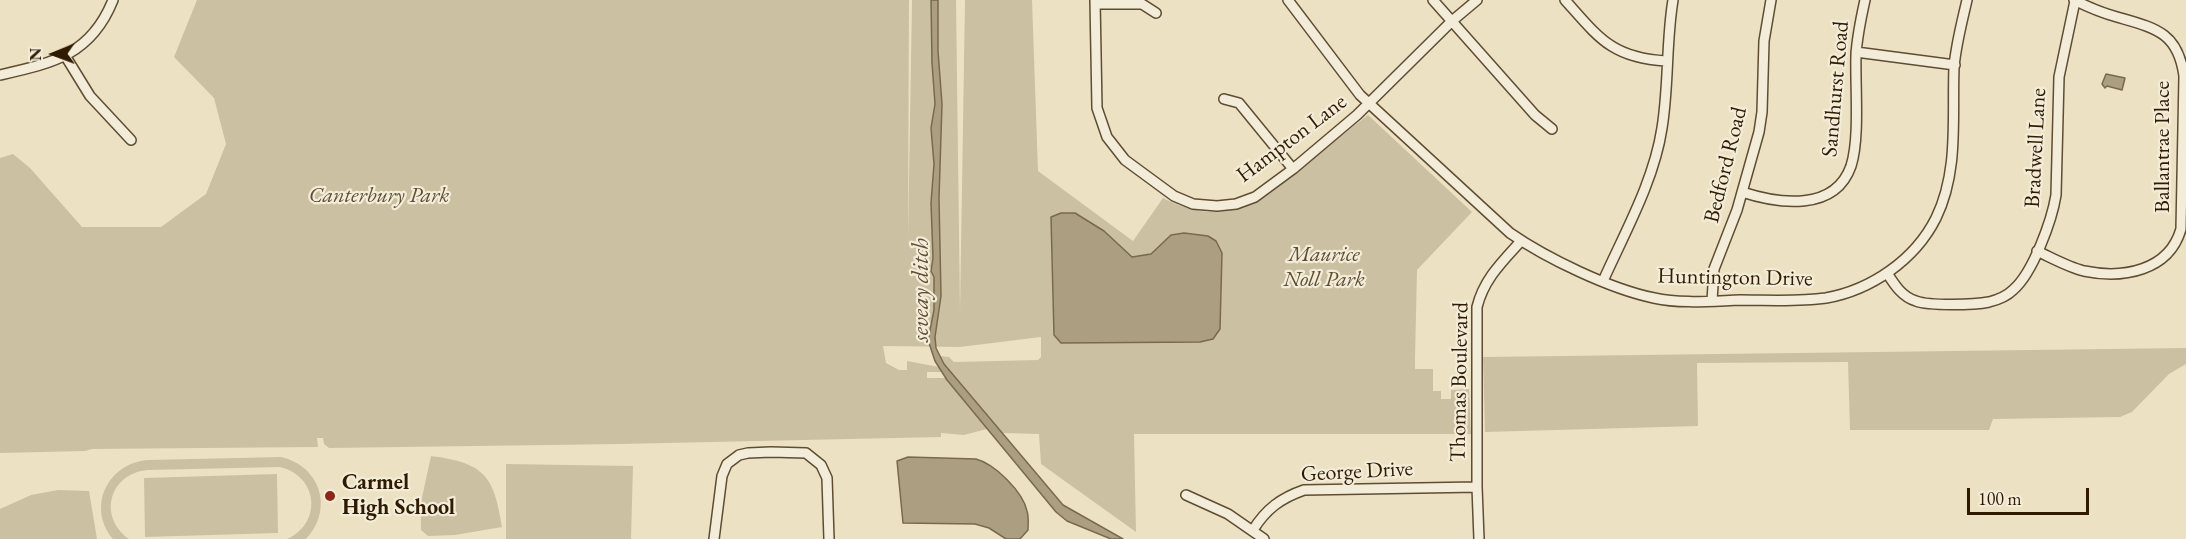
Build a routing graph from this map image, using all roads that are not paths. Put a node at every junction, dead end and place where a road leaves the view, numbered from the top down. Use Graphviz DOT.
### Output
graph roads {
  1 [pos="113,0"];
  2 [pos="1288,0"];
  3 [pos="1433,0"];
  4 [pos="1477,0"];
  5 [pos="1565,0"];
  6 [pos="1673,0"];
  7 [pos="1771,0"];
  8 [pos="1865,0"];
  9 [pos="1966,0"];
  10 [pos="2075,0"];
  11 [pos="1095,2"];
  12 [pos="1156,13"];
  13 [pos="1452,21"];
  14 [pos="1856,52"];
  15 [pos="66,57"];
  16 [pos="1666,61"];
  17 [pos="1954,64"];
  18 [pos="0,75"];
  19 [pos="1224,99"];
  20 [pos="1369,104"];
  21 [pos="1552,129"];
  22 [pos="131,140"];
  23 [pos="1293,169"];
  24 [pos="1742,192"];
  25 [pos="1521,241"];
  26 [pos="2037,251"];
  27 [pos="1887,273"];
  28 [pos="1603,281"];
  29 [pos="1712,301"];
  30 [pos="1477,487"];
  31 [pos="1186,495"];
  32 [pos="1253,530"];
  33 [pos="714,539"];
  34 [pos="829,539"];
  35 [pos="1264,539"];
  36 [pos="1479,539"];
  1 -- 15 [label="street"];
  2 -- 20 [label="street, Huntington Drive"];
  3 -- 13 [label="street"];
  4 -- 13 [label="street, Hampton Lane"];
  5 -- 16 [label="street"];
  6 -- 16 [label="street"];
  7 -- 24 [label="street, Bedford Road"];
  8 -- 14 [label="street, Sandhurst Road"];
  9 -- 17 [label="street, Huntington Drive"];
  10 -- 26 [label="street, Bradwell Lane"];
  10 -- 26 [label="street, Ballantrae Place"];
  11 -- 12 [label="street"];
  11 -- 23 [label="street, Hampton Lane"];
  13 -- 20 [label="street, Hampton Lane"];
  13 -- 21 [label="street"];
  14 -- 17 [label="street"];
  14 -- 24 [label="street, Sandhurst Road"];
  15 -- 18 [label="street"];
  15 -- 22 [label="street"];
  16 -- 28 [label="street"];
  17 -- 27 [label="street, Huntington Drive"];
  19 -- 23 [label="street"];
  20 -- 23 [label="street, Hampton Lane"];
  20 -- 25 [label="street, Huntington Drive"];
  24 -- 29 [label="street, Bedford Road"];
  25 -- 28 [label="street, Huntington Drive"];
  25 -- 30 [label="street, Thomas Boulevard"];
  26 -- 27 [label="street, Bradwell Lane"];
  27 -- 29 [label="street, Huntington Drive"];
  28 -- 29 [label="street, Huntington Drive"];
  30 -- 32 [label="street, George Drive"];
  30 -- 36 [label="street, Thomas Boulevard"];
  31 -- 32 [label="street"];
  32 -- 35 [label="street"];
  33 -- 34 [label="street"];
}
